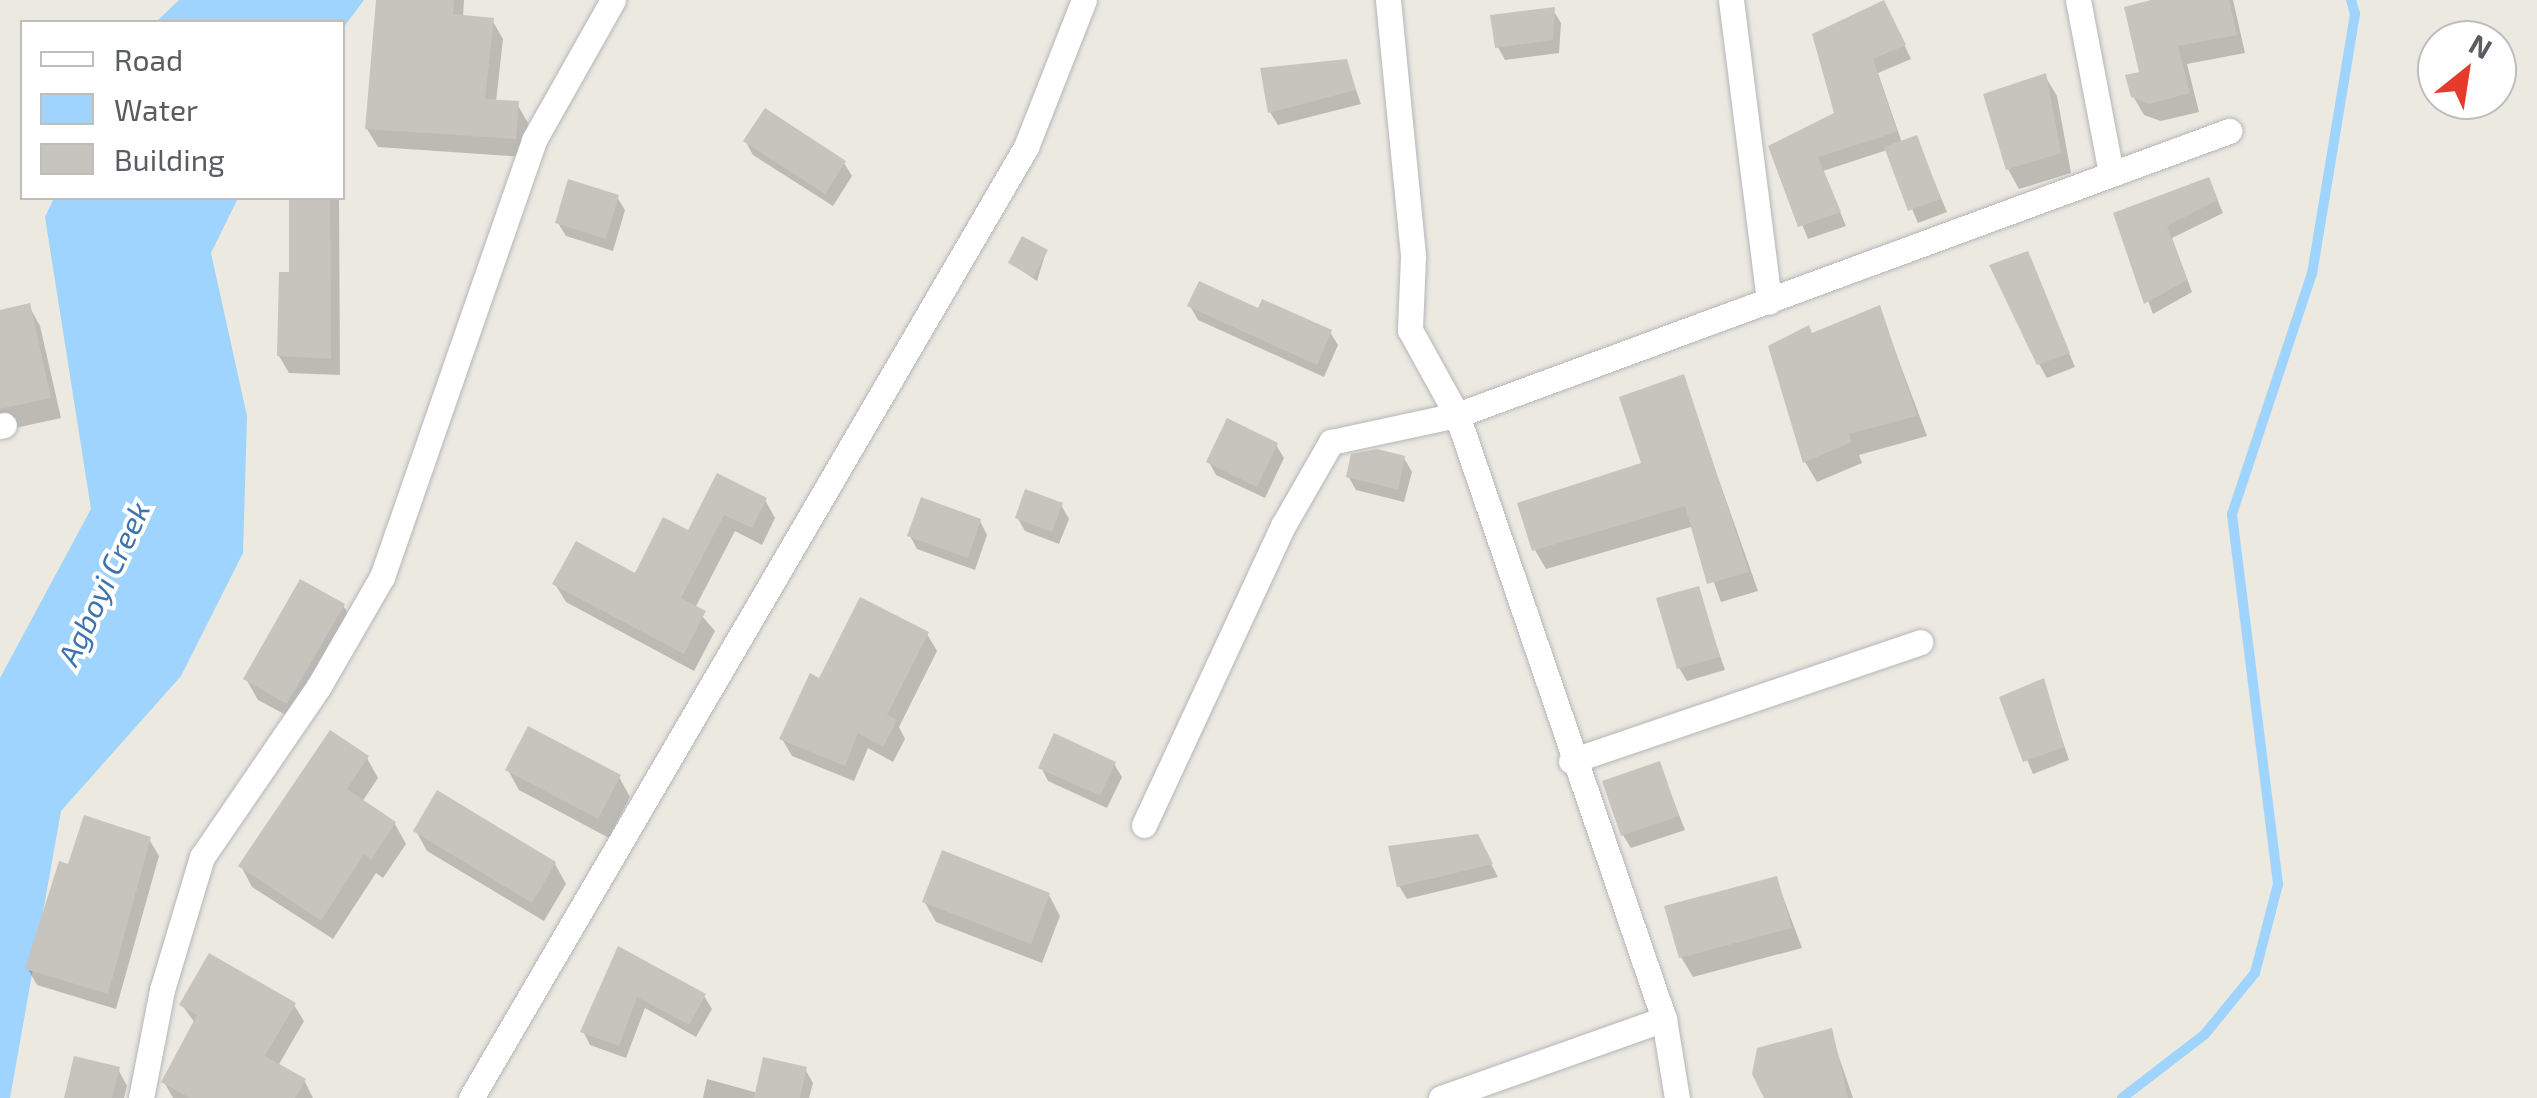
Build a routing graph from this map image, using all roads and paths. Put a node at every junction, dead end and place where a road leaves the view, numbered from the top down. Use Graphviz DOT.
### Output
graph roads {
  1 [pos="613,0"];
  2 [pos="1084,0"];
  3 [pos="1388,0"];
  4 [pos="1731,0"];
  5 [pos="2078,0"];
  6 [pos="2229,131"];
  7 [pos="2111,173"];
  8 [pos="1768,302"];
  9 [pos="1457,415"];
  10 [pos="1920,642"];
  11 [pos="1571,760"];
  12 [pos="1144,825"];
  13 [pos="1664,1019"];
  14 [pos="141,1098"];
  15 [pos="471,1098"];
  16 [pos="1441,1098"];
  17 [pos="1677,1098"];
  1 -- 14 [label="street"];
  2 -- 15 [label="street"];
  3 -- 9 [label="street"];
  4 -- 8 [label="street"];
  5 -- 7 [label="street"];
  6 -- 7 [label="street"];
  7 -- 8 [label="street"];
  8 -- 9 [label="street"];
  9 -- 11 [label="street"];
  9 -- 12 [label="street"];
  10 -- 11 [label="street"];
  11 -- 13 [label="street"];
  13 -- 16 [label="street"];
  13 -- 17 [label="street"];
}
